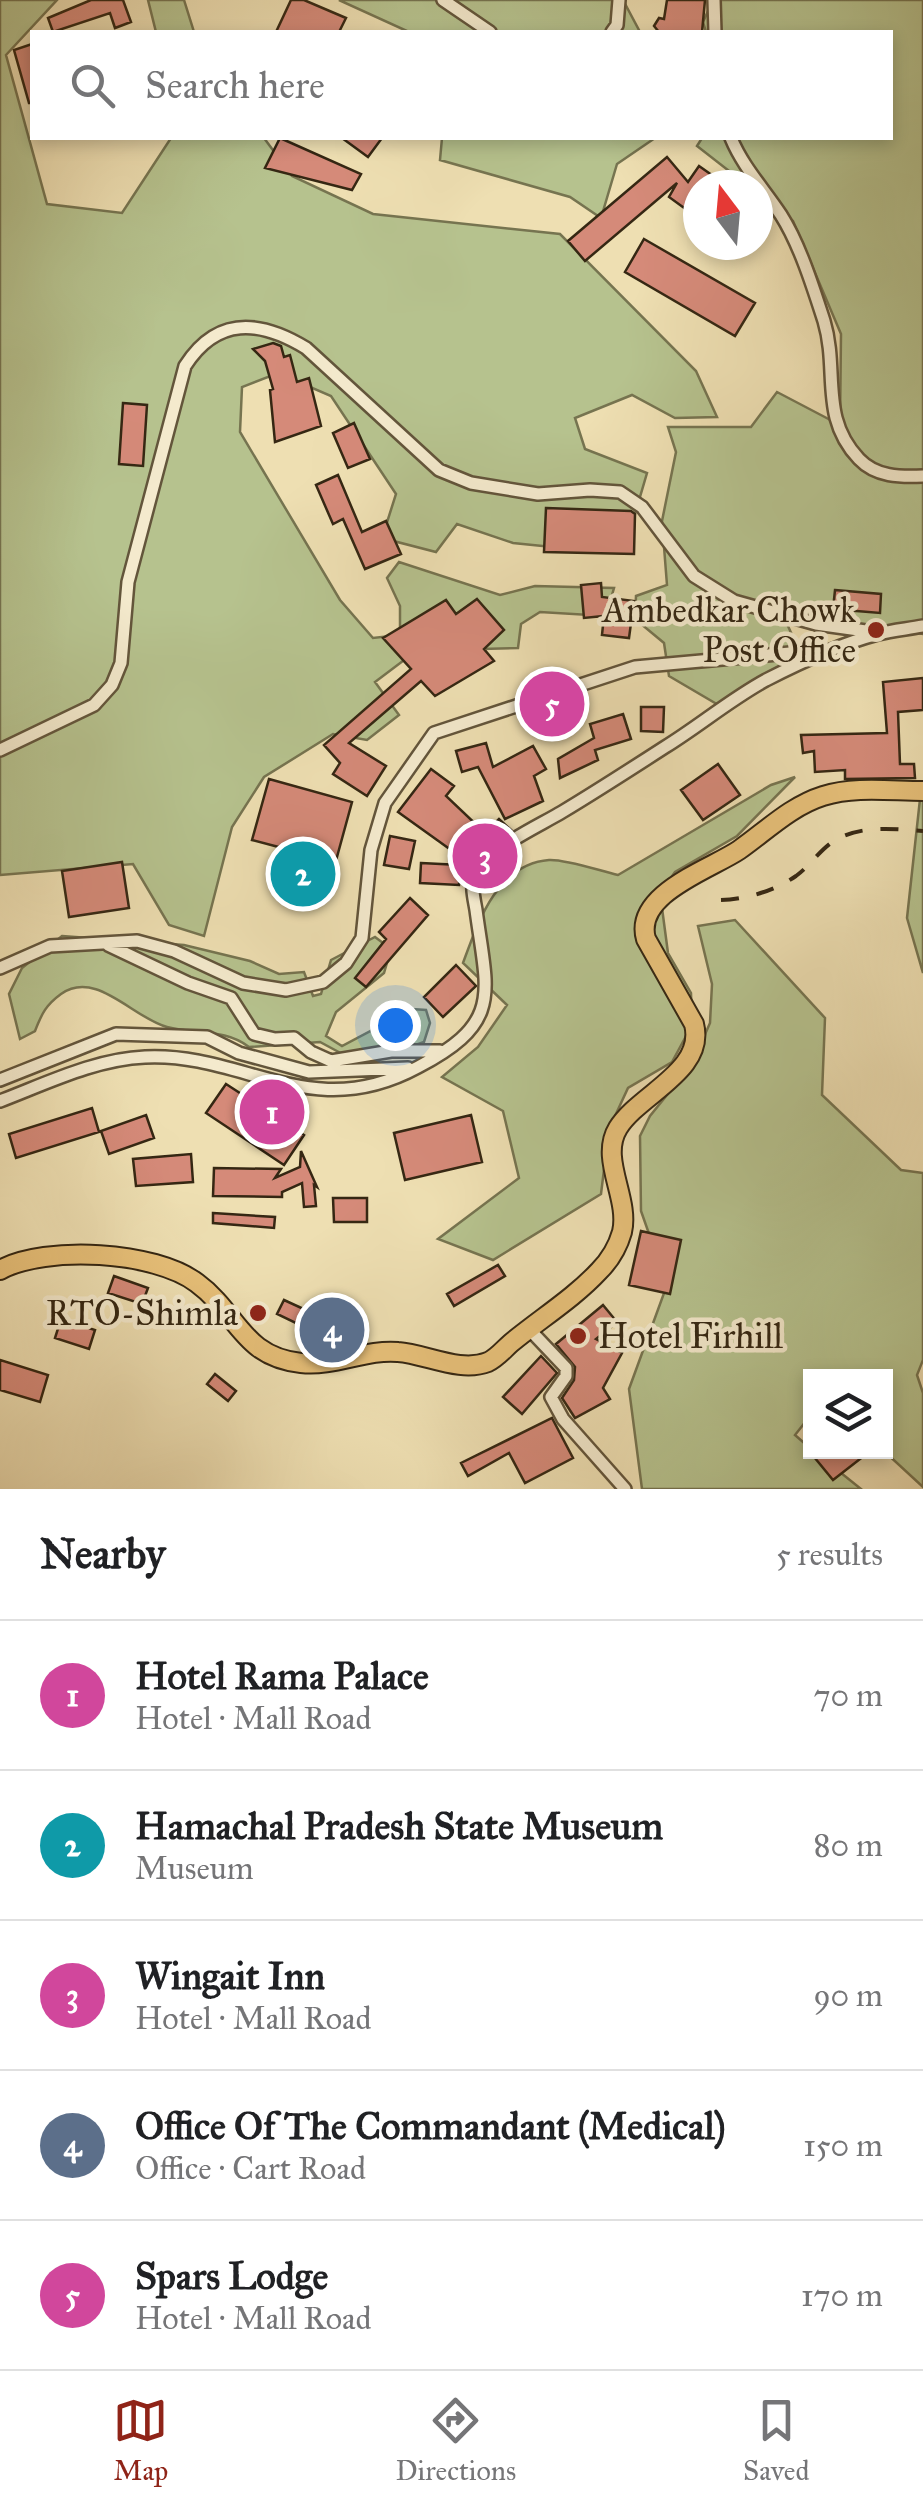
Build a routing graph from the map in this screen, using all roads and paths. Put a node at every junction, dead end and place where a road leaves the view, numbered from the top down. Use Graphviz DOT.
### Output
graph roads {
  1 [pos="443,0"];
  2 [pos="619,0"];
  3 [pos="714,0"];
  4 [pos="487,30"];
  5 [pos="613,30"];
  6 [pos="715,30"];
  7 [pos="732,140"];
  8 [pos="923,476"];
  9 [pos="923,626"];
  10 [pos="880,634"];
  11 [pos="834,649"];
  12 [pos="0,750"];
  13 [pos="923,791"];
  14 [pos="100,942"];
  15 [pos="0,968"];
  16 [pos="442,1052"];
  17 [pos="417,1068"];
  18 [pos="0,1080"];
  19 [pos="0,1101"];
  20 [pos="0,1270"];
  21 [pos="529,1329"];
  22 [pos="626,1489"];
  1 -- 4 [label="street"];
  2 -- 5 [label="street"];
  3 -- 6 [label="street"];
  7 -- 8 [label="street"];
  9 -- 10 [label="street"];
  10 -- 11 [label="street"];
  10 -- 12 [label="street"];
  11 -- 14 [label="street"];
  11 -- 16 [label="street"];
  13 -- 21 [label="main road"];
  14 -- 15 [label="street"];
  14 -- 16 [label="street"];
  16 -- 17 [label="street"];
  17 -- 18 [label="street"];
  17 -- 19 [label="street"];
  20 -- 21 [label="main road"];
  21 -- 22 [label="street"];
}
